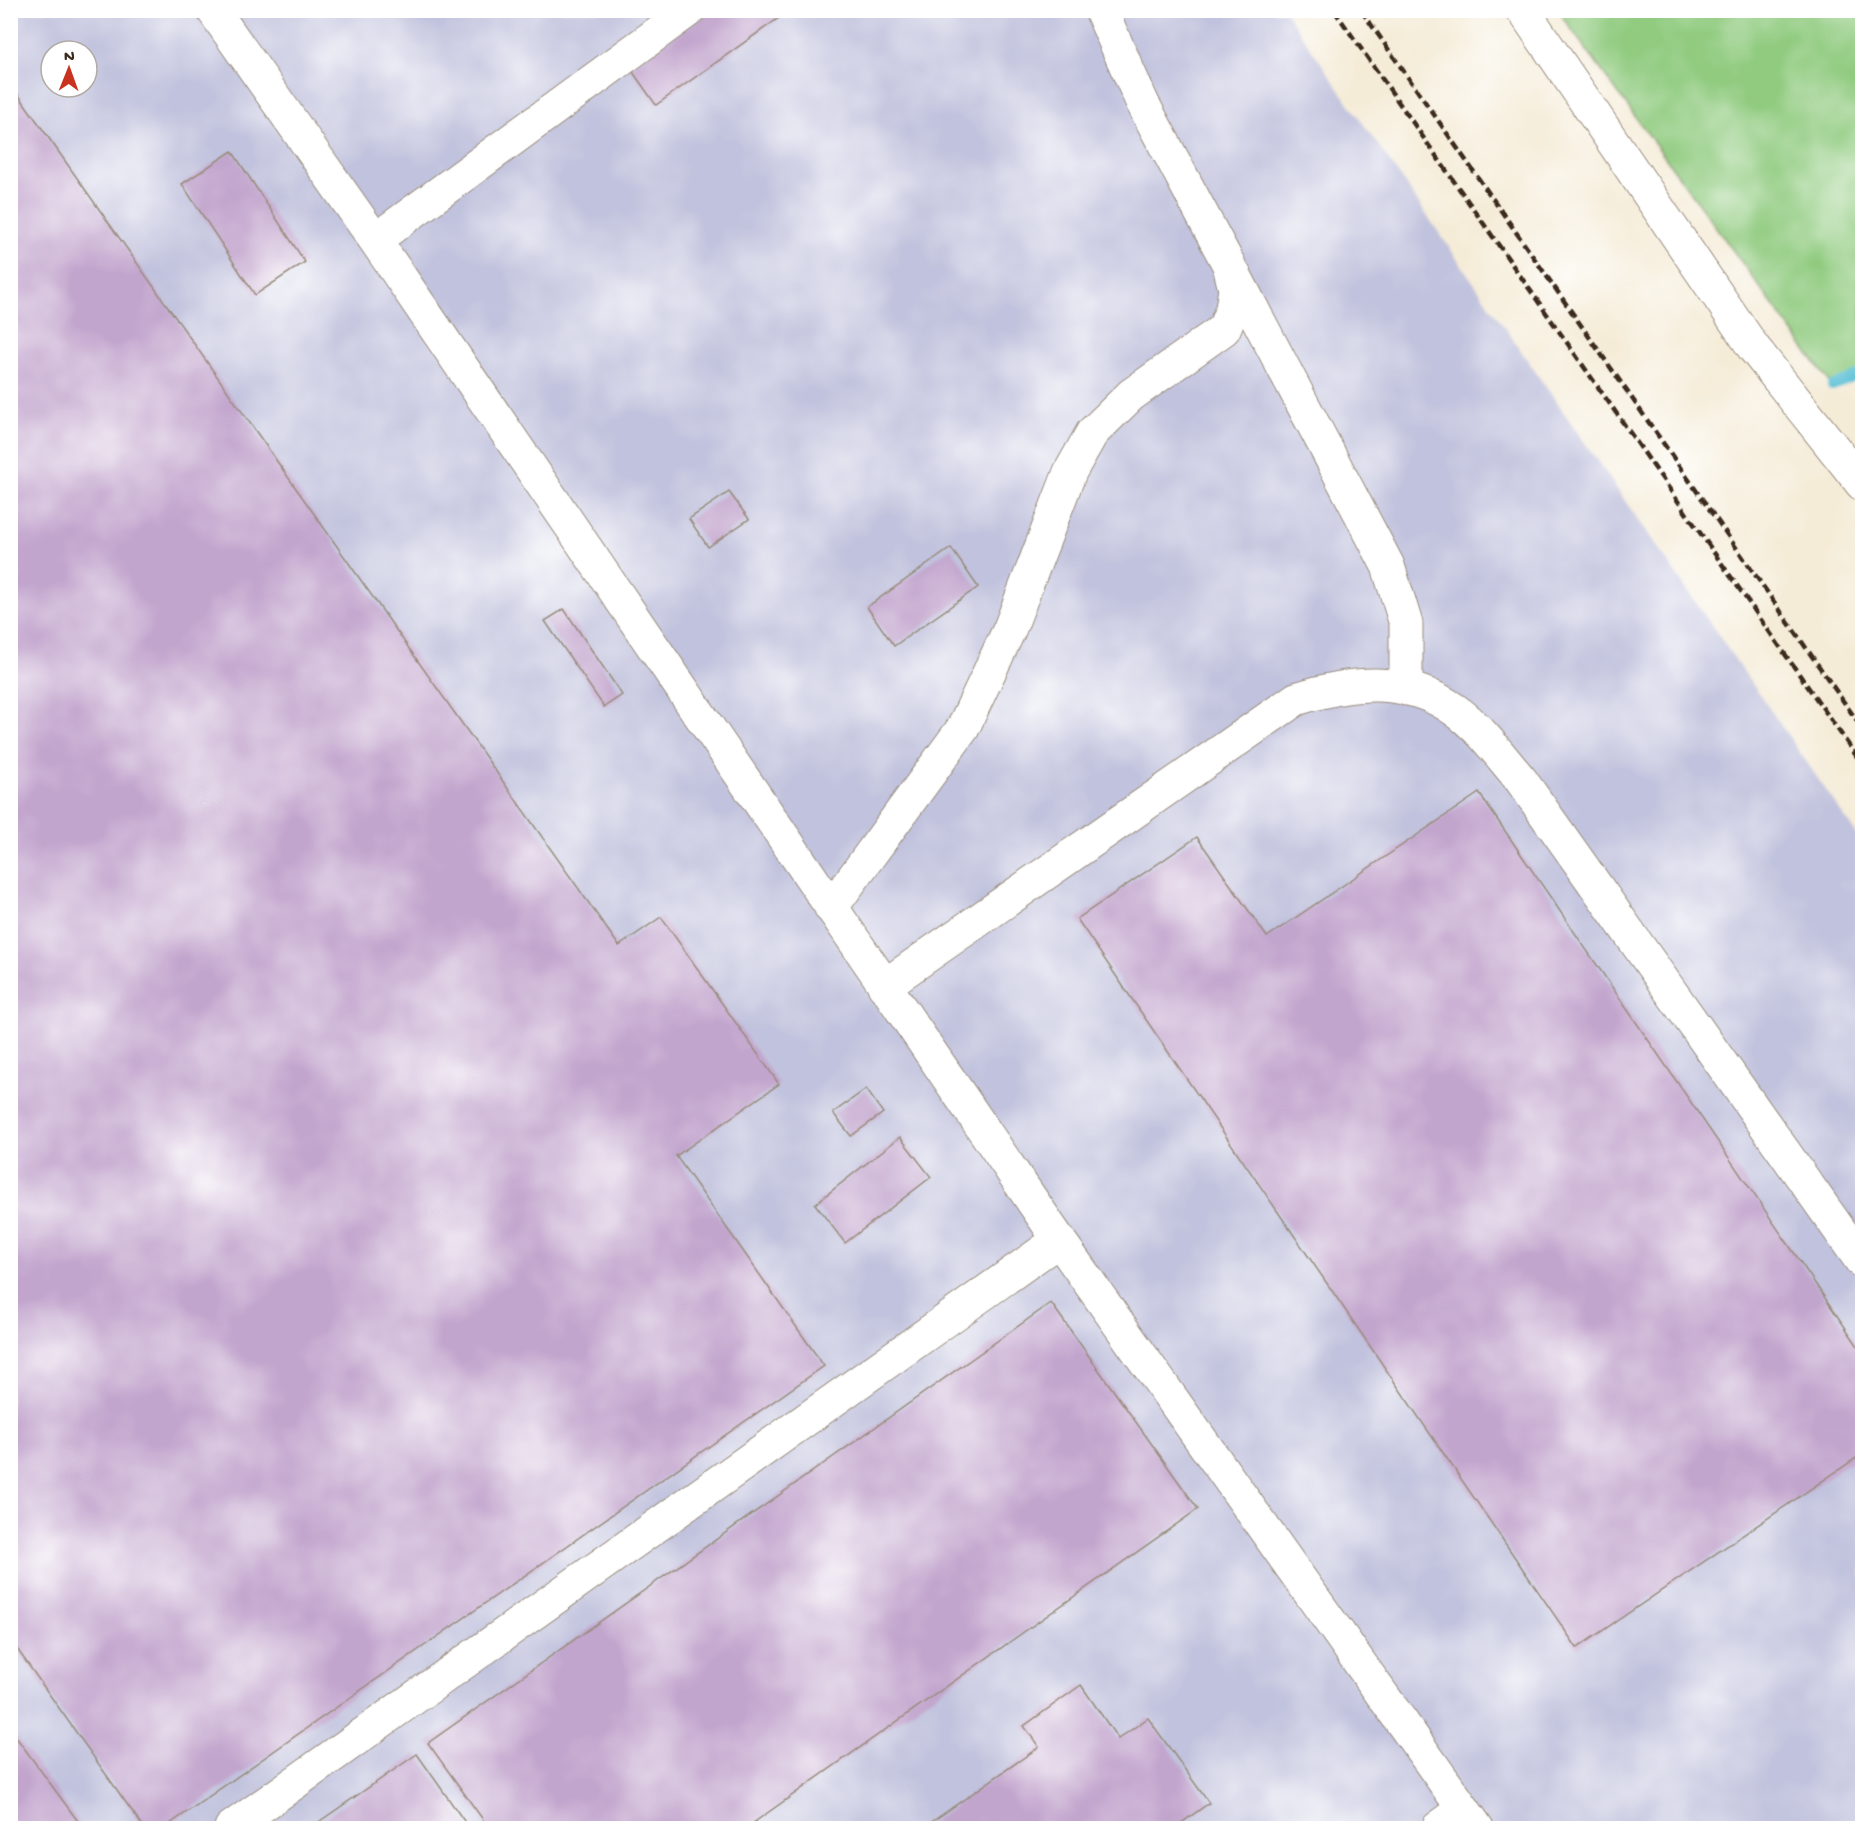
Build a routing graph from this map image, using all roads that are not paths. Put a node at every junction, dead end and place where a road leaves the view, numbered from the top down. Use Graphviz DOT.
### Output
graph roads {
  1 [pos="213,10"];
  2 [pos="689,10"];
  3 [pos="1101,10"];
  4 [pos="1523,10"];
  5 [pos="375,240"];
  6 [pos="1229,265"];
  7 [pos="1863,484"];
  8 [pos="1406,689"];
  9 [pos="831,908"];
  10 [pos="884,986"];
  11 [pos="1059,1240"];
  12 [pos="1863,1262"];
  13 [pos="1459,1822"];
  14 [pos="231,1828"];
  1 -- 5 [label="street"];
  2 -- 5 [label="street"];
  3 -- 6 [label="street"];
  4 -- 7 [label="street"];
  5 -- 9 [label="street"];
  6 -- 8 [label="street"];
  6 -- 9 [label="street"];
  8 -- 10 [label="street"];
  8 -- 12 [label="street"];
  9 -- 10 [label="street"];
  10 -- 11 [label="street"];
  11 -- 13 [label="street"];
  11 -- 14 [label="street"];
}
